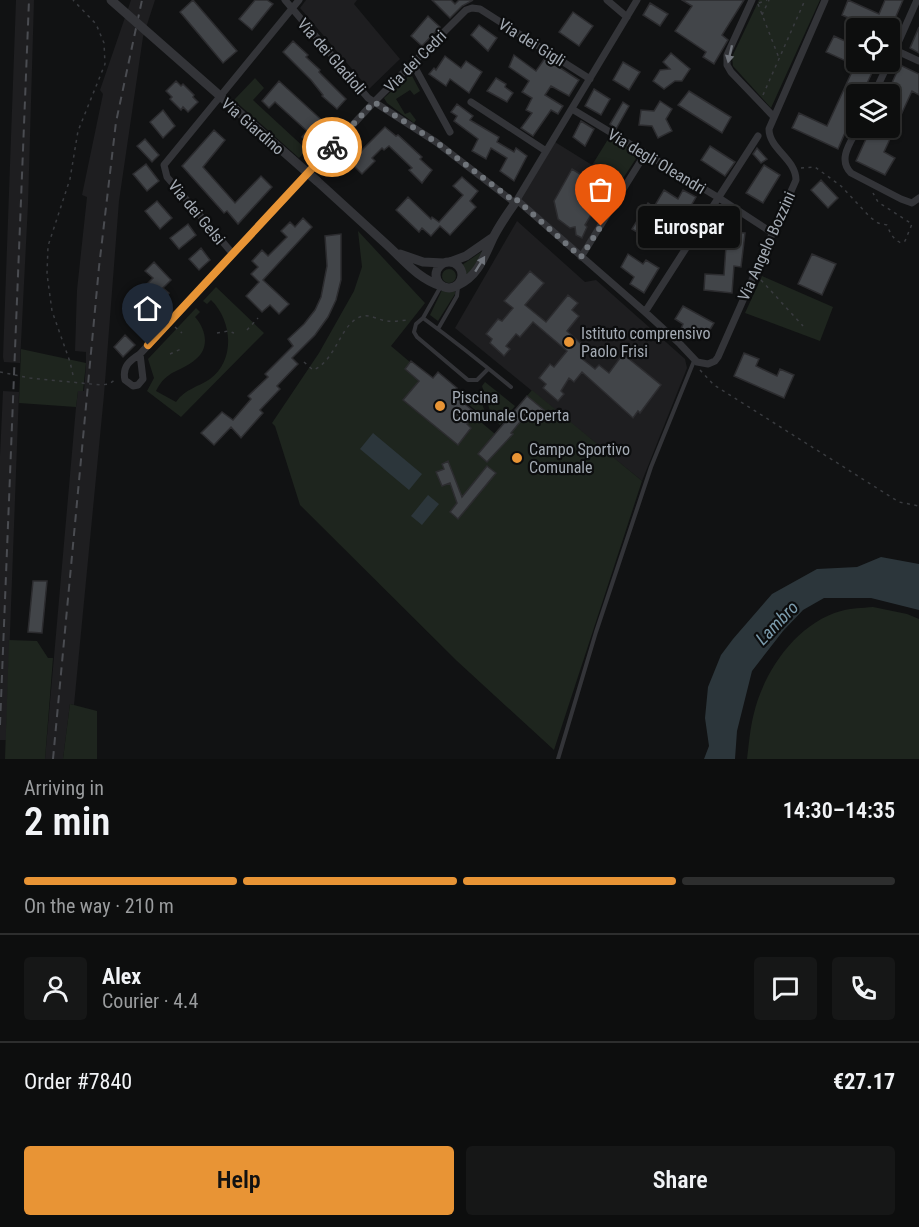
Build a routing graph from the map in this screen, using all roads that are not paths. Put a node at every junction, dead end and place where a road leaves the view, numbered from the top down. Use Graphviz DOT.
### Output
graph roads {
  1 [pos="111,0"];
  2 [pos="285,0"];
  3 [pos="299,0"];
  4 [pos="607,0"];
  5 [pos="637,0"];
  6 [pos="825,0"];
  7 [pos="917,0"];
  8 [pos="755,2"];
  9 [pos="472,8"];
  10 [pos="292,9"];
  11 [pos="627,17"];
  12 [pos="900,39"];
  13 [pos="900,52"];
  14 [pos="919,61"];
  15 [pos="413,64"];
  16 [pos="590,80"];
  17 [pos="374,102"];
  18 [pos="471,102"];
  19 [pos="572,109"];
  20 [pos="774,117"];
  21 [pos="450,132"];
  22 [pos="758,136"];
  23 [pos="853,138"];
  24 [pos="546,151"];
  25 [pos="645,154"];
  26 [pos="719,198"];
  27 [pos="919,198"];
  28 [pos="516,201"];
  29 [pos="771,232"];
  30 [pos="494,236"];
  31 [pos="395,252"];
  32 [pos="233,254"];
  33 [pos="581,257"];
  34 [pos="446,263"];
  35 [pos="458,285"];
  36 [pos="441,286"];
  37 [pos="645,312"];
  38 [pos="423,318"];
  39 [pos="438,329"];
  40 [pos="140,354"];
  41 [pos="694,360"];
  42 [pos="488,369"];
  43 [pos="511,387"];
  44 [pos="558,759"];
  1 -- 31 [label="street, Via Giardino, bridge"];
  2 -- 10 [label="street"];
  3 -- 10 [label="street"];
  4 -- 11 [label="street"];
  5 -- 11 [label="street"];
  6 -- 20 [label="street"];
  7 -- 12 [label="street"];
  8 -- 20 [label="street, one-way"];
  9 -- 15 [label="street, Via dei Cedri"];
  9 -- 16 [label="street, Via dei Gigli"];
  10 -- 17 [label="street, Via dei Gladioli"];
  10 -- 32 [label="street, Via dei Gelsi"];
  11 -- 16 [label="street"];
  13 -- 14 [label="street"];
  15 -- 17 [label="street, Via dei Cedri"];
  15 -- 21 [label="street"];
  16 -- 19 [label="street"];
  17 -- 28 [label="street, Via dei Gladioli"];
  17 -- 32 [label="street, Via dei Cedri"];
  18 -- 24 [label="street"];
  19 -- 24 [label="street"];
  19 -- 25 [label="street, Via degli Oleandri"];
  20 -- 29 [label="street, Via Angelo Bozzini"];
  22 -- 26 [label="street"];
  23 -- 27 [label="street"];
  24 -- 28 [label="street"];
  25 -- 26 [label="street, Via degli Oleandri"];
  25 -- 33 [label="street"];
  26 -- 29 [label="street, Via degli Oleandri"];
  26 -- 37 [label="street"];
  28 -- 30 [label="street"];
  28 -- 33 [label="street, Via dei Gladioli"];
  29 -- 41 [label="street, Via Angelo Bozzini"];
  30 -- 34 [label="street"];
  35 -- 30 [label="street, one-way"];
  31 -- 34 [label="street, Via Giardino"];
  31 -- 36 [label="street, Via Giardino"];
  32 -- 40 [label="street, Via dei Cedri"];
  33 -- 37 [label="street, Via dei Gladioli"];
  34 -- 35 [label="street"];
  34 -- 36 [label="street"];
  35 -- 36 [label="street"];
  35 -- 39 [label="lane"];
  36 -- 38 [label="lane"];
  37 -- 41 [label="street, Via dei Gladioli"];
  38 -- 39 [label="lane"];
  38 -- 42 [label="lane"];
  39 -- 42 [label="lane"];
  40 -- 40 [label="street, Via dei Cedri"];
  41 -- 44 [label="lane"];
  42 -- 43 [label="lane"];
}
